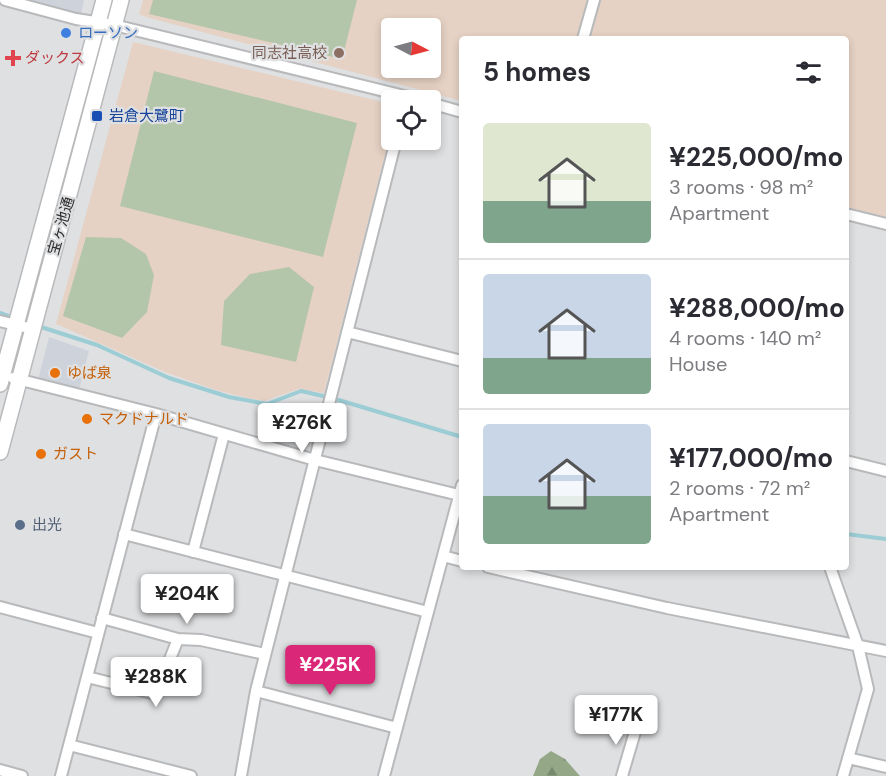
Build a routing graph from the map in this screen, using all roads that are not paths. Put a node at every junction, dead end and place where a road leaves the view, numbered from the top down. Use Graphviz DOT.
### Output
graph roads {
  1 [pos="5,0"];
  2 [pos="104,0"];
  3 [pos="121,0"];
  4 [pos="594,0"];
  5 [pos="98,24"];
  6 [pos="114,25"];
  7 [pos="584,36"];
  8 [pos="381,92"];
  9 [pos="441,106"];
  10 [pos="459,111"];
  11 [pos="393,150"];
  12 [pos="849,215"];
  13 [pos="886,224"];
  14 [pos="0,321"];
  15 [pos="16,325"];
  16 [pos="33,329"];
  17 [pos="347,332"];
  18 [pos="459,360"];
  19 [pos="1,380"];
  20 [pos="20,380"];
  21 [pos="156,414"];
  22 [pos="224,434"];
  23 [pos="0,452"];
  24 [pos="315,460"];
  25 [pos="849,462"];
  26 [pos="886,471"];
  27 [pos="459,490"];
  28 [pos="459,497"];
  29 [pos="124,534"];
  30 [pos="193,552"];
  31 [pos="443,556"];
  32 [pos="459,560"];
  33 [pos="501,570"];
  34 [pos="831,570"];
  35 [pos="285,576"];
  36 [pos="0,607"];
  37 [pos="428,612"];
  38 [pos="102,618"];
  39 [pos="98,633"];
  40 [pos="178,639"];
  41 [pos="858,646"];
  42 [pos="886,651"];
  43 [pos="265,654"];
  44 [pos="87,677"];
  45 [pos="256,691"];
  46 [pos="637,725"];
  47 [pos="397,728"];
  48 [pos="69,745"];
  49 [pos="848,758"];
  50 [pos="886,767"];
  51 [pos="0,770"];
  52 [pos="171,773"];
  53 [pos="22,776"];
  54 [pos="61,776"];
  55 [pos="191,776"];
  56 [pos="241,776"];
  57 [pos="384,776"];
  58 [pos="622,776"];
  59 [pos="843,776"];
  1 -- 5 [label="street"];
  2 -- 5 [label="street, 宝ヶ池通"];
  3 -- 6 [label="street, 宝ヶ池通"];
  4 -- 7 [label="street"];
  5 -- 6 [label="street"];
  5 -- 15 [label="street, 宝ヶ池通"];
  6 -- 8 [label="street"];
  6 -- 16 [label="street, 宝ヶ池通"];
  9 -- 10 [label="street"];
  11 -- 17 [label="street"];
  12 -- 13 [label="street"];
  14 -- 15 [label="street"];
  15 -- 16 [label="street"];
  15 -- 19 [label="street, 宝ヶ池通"];
  16 -- 20 [label="street, 宝ヶ池通"];
  17 -- 18 [label="street"];
  17 -- 24 [label="street"];
  19 -- 20 [label="street"];
  20 -- 21 [label="street"];
  20 -- 23 [label="street, 宝ヶ池通"];
  21 -- 22 [label="street"];
  21 -- 29 [label="street"];
  22 -- 24 [label="street"];
  22 -- 30 [label="street"];
  24 -- 27 [label="street"];
  24 -- 35 [label="street"];
  25 -- 26 [label="street"];
  28 -- 31 [label="street"];
  29 -- 30 [label="street"];
  29 -- 38 [label="street"];
  30 -- 35 [label="street"];
  31 -- 32 [label="street"];
  31 -- 37 [label="street"];
  33 -- 41 [label="street"];
  34 -- 41 [label="street"];
  35 -- 37 [label="street"];
  35 -- 43 [label="street"];
  36 -- 39 [label="street"];
  37 -- 47 [label="street"];
  38 -- 39 [label="street"];
  38 -- 40 [label="street"];
  39 -- 44 [label="street"];
  40 -- 43 [label="street"];
  40 -- 44 [label="street"];
  41 -- 42 [label="street"];
  41 -- 49 [label="street"];
  43 -- 45 [label="street"];
  44 -- 48 [label="street"];
  45 -- 47 [label="street"];
  45 -- 56 [label="street"];
  46 -- 58 [label="street"];
  47 -- 57 [label="street"];
  48 -- 52 [label="street"];
  48 -- 54 [label="street"];
  49 -- 50 [label="street"];
  49 -- 59 [label="street"];
  51 -- 53 [label="street"];
  52 -- 55 [label="street"];
}
